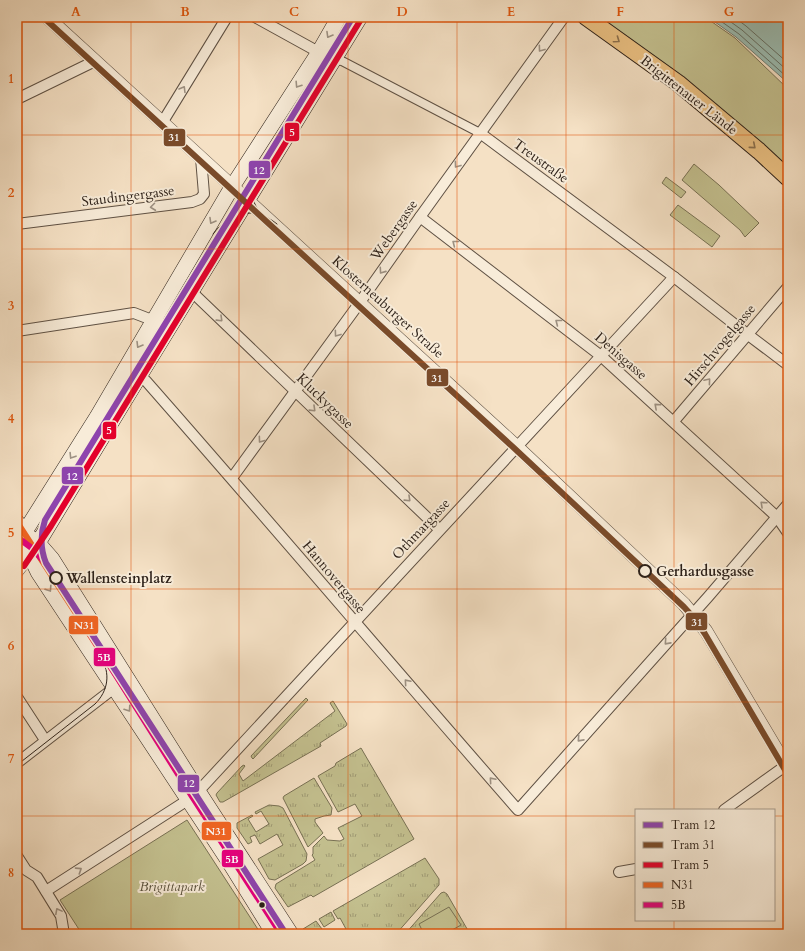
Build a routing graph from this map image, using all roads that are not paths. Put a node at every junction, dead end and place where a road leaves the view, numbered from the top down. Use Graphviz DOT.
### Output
graph roads {
  1 [pos="47,17"];
  2 [pos="227,17"];
  3 [pos="255,17"];
  4 [pos="339,17"];
  5 [pos="360,17"];
  6 [pos="564,17"];
  7 [pos="586,17"];
  8 [pos="319,52"];
  9 [pos="333,60"];
  10 [pos="96,61"];
  11 [pos="17,99"];
  12 [pos="162,123"];
  13 [pos="480,133"];
  14 [pos="201,158"];
  15 [pos="788,178"];
  16 [pos="232,187"];
  17 [pos="247,201"];
  18 [pos="420,217"];
  19 [pos="17,224"];
  20 [pos="674,277"];
  21 [pos="788,287"];
  22 [pos="192,292"];
  23 [pos="360,303"];
  24 [pos="154,320"];
  25 [pos="170,327"];
  26 [pos="17,331"];
  27 [pos="747,334"];
  28 [pos="601,356"];
  29 [pos="788,365"];
  30 [pos="125,368"];
  31 [pos="140,375"];
  32 [pos="295,392"];
  33 [pos="674,421"];
  34 [pos="516,446"];
  35 [pos="232,478"];
  36 [pos="788,504"];
  37 [pos="777,517"];
  38 [pos="440,529"];
  39 [pos="19,533"];
  40 [pos="788,533"];
  41 [pos="34,549"];
  42 [pos="17,571"];
  43 [pos="693,613"];
  44 [pos="354,622"];
  45 [pos="126,677"];
  46 [pos="114,688"];
  47 [pos="17,697"];
  48 [pos="45,740"];
  49 [pos="17,763"];
  50 [pos="787,766"];
  51 [pos="193,795"];
  52 [pos="725,809"];
  53 [pos="17,856"];
  54 [pos="635,869"];
  55 [pos="619,872"];
  56 [pos="46,891"];
  57 [pos="64,934"];
  58 [pos="274,934"];
  59 [pos="292,934"];
  1 -- 10 [label="street, Klosterneuburger Straße"];
  12 -- 2 [label="street, one-way"];
  3 -- 8 [label="street, Treustraße"];
  4 -- 8 [label="main road, one-way"];
  5 -- 9 [label="main road"];
  6 -- 13 [label="street, Webergasse, one-way"];
  7 -- 15 [label="main road, Brigittenauer Lände, one-way"];
  8 -- 9 [label="street, Treustraße"];
  8 -- 16 [label="main road, one-way"];
  9 -- 13 [label="street, Treustraße"];
  9 -- 17 [label="main road"];
  10 -- 11 [label="street"];
  10 -- 12 [label="street, Klosterneuburger Straße"];
  12 -- 14 [label="street, Klosterneuburger Straße"];
  13 -- 18 [label="street, Webergasse, one-way"];
  13 -- 20 [label="street, Treustraße"];
  14 -- 16 [label="street, Klosterneuburger Straße"];
  14 -- 19 [label="street, Staudingergasse, one-way"];
  16 -- 17 [label="street, Klosterneuburger Straße"];
  16 -- 24 [label="main road, one-way"];
  17 -- 22 [label="main road"];
  17 -- 23 [label="street, Klosterneuburger Straße"];
  18 -- 23 [label="street, Webergasse, one-way"];
  28 -- 18 [label="street, Denisgasse, one-way"];
  20 -- 27 [label="street, Treustraße"];
  20 -- 28 [label="street, Othmargasse"];
  21 -- 27 [label="street, Hirschvogelgasse"];
  22 -- 25 [label="main road"];
  22 -- 32 [label="street, Kluckygasse, one-way"];
  23 -- 32 [label="street, Webergasse, one-way"];
  23 -- 34 [label="street, Klosterneuburger Straße"];
  24 -- 25 [label="street"];
  24 -- 26 [label="street"];
  24 -- 30 [label="main road, one-way"];
  25 -- 31 [label="main road"];
  27 -- 29 [label="street, Treustraße"];
  33 -- 27 [label="street, Hirschvogelgasse, one-way"];
  33 -- 28 [label="street, Denisgasse, one-way"];
  28 -- 34 [label="street, Othmargasse"];
  30 -- 31 [label="street, Hannovergasse"];
  30 -- 39 [label="main road, one-way"];
  31 -- 35 [label="street, Hannovergasse"];
  31 -- 41 [label="main road"];
  32 -- 35 [label="street, Webergasse, one-way"];
  32 -- 38 [label="street, Kluckygasse, one-way"];
  37 -- 33 [label="street, Denisgasse, one-way"];
  34 -- 38 [label="street, Othmargasse"];
  34 -- 43 [label="street, Klosterneuburger Straße"];
  35 -- 44 [label="street, Hannovergasse"];
  36 -- 37 [label="street"];
  37 -- 40 [label="street, Denisgasse"];
  37 -- 43 [label="street"];
  38 -- 44 [label="street, Othmargasse"];
  39 -- 41 [label="main road"];
  41 -- 42 [label="street"];
  41 -- 45 [label="main road"];
  41 -- 46 [label="main road, one-way"];
  43 -- 44 [label="street, Hannovergasse, one-way"];
  43 -- 50 [label="street, Klosterneuburger Straße"];
  44 -- 51 [label="street, Othmargasse"];
  45 -- 46 [label="street"];
  45 -- 51 [label="main road"];
  46 -- 48 [label="street"];
  46 -- 51 [label="main road, one-way"];
  47 -- 48 [label="street"];
  48 -- 49 [label="street"];
  50 -- 52 [label="street"];
  56 -- 51 [label="street, Othmargasse, one-way"];
  51 -- 58 [label="main road"];
  51 -- 59 [label="main road"];
  53 -- 56 [label="street"];
  54 -- 55 [label="street"];
  57 -- 56 [label="street, one-way"];
}
